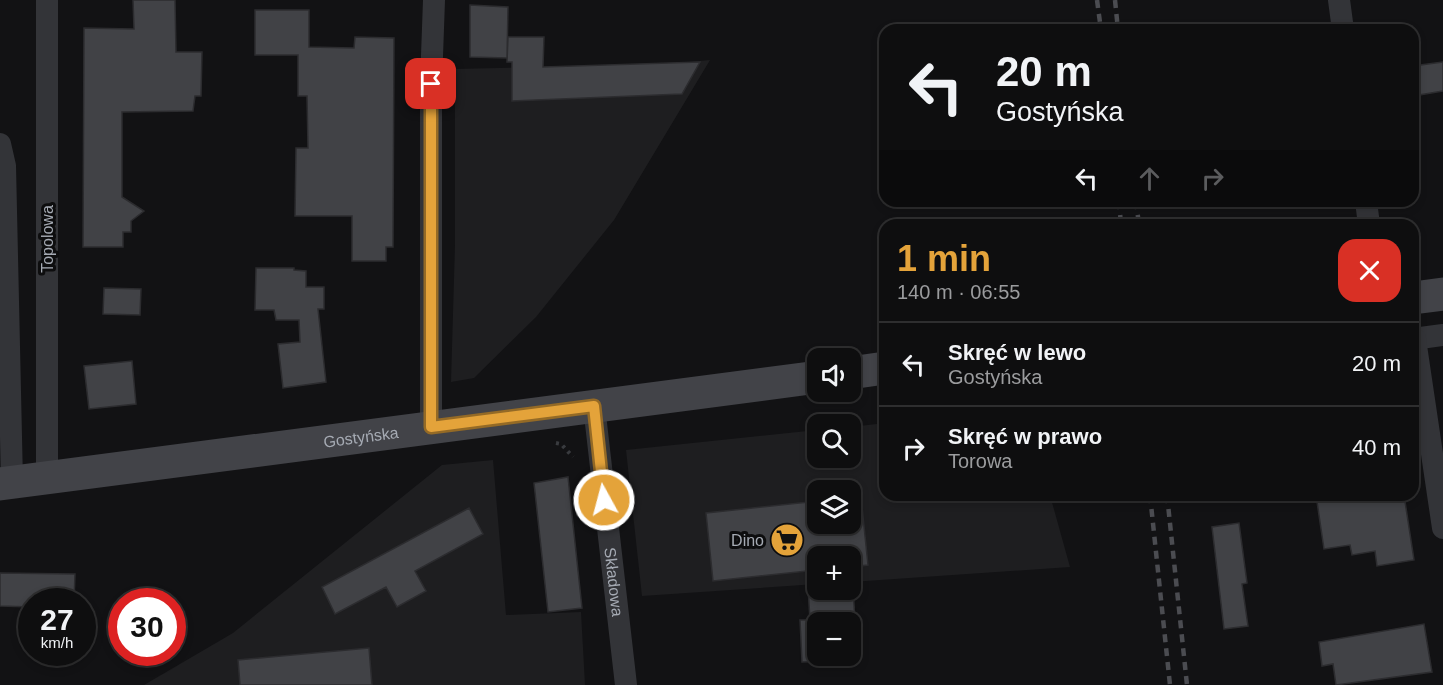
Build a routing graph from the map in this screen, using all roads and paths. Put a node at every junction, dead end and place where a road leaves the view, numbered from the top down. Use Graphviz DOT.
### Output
graph roads {
  1 [pos="47,0"];
  2 [pos="434,0"];
  3 [pos="1339,0"];
  4 [pos="1342,24"];
  5 [pos="0,144"];
  6 [pos="3,240"];
  7 [pos="1443,294"];
  8 [pos="1419,297"];
  9 [pos="1443,336"];
  10 [pos="1419,338"];
  11 [pos="879,369"];
  12 [pos="861,371"];
  13 [pos="1419,372"];
  14 [pos="807,378"];
  15 [pos="594,406"];
  16 [pos="431,427"];
  17 [pos="47,478"];
  18 [pos="6,483"];
  19 [pos="1443,528"];
  20 [pos="626,685"];
  1 -- 17 [label="street, Topolowa"];
  2 -- 16 [label="street"];
  3 -- 4 [label="street"];
  5 -- 6 [label="street, Gostyńska"];
  6 -- 18 [label="street, Gostyńska"];
  7 -- 8 [label="main road"];
  9 -- 10 [label="street"];
  11 -- 12 [label="main road"];
  13 -- 19 [label="street"];
  14 -- 15 [label="main road, Gostyńska"];
  15 -- 16 [label="main road, Gostyńska"];
  15 -- 20 [label="street, Składowa"];
  16 -- 17 [label="main road, Gostyńska"];
  17 -- 18 [label="main road, Gostyńska"];
}
